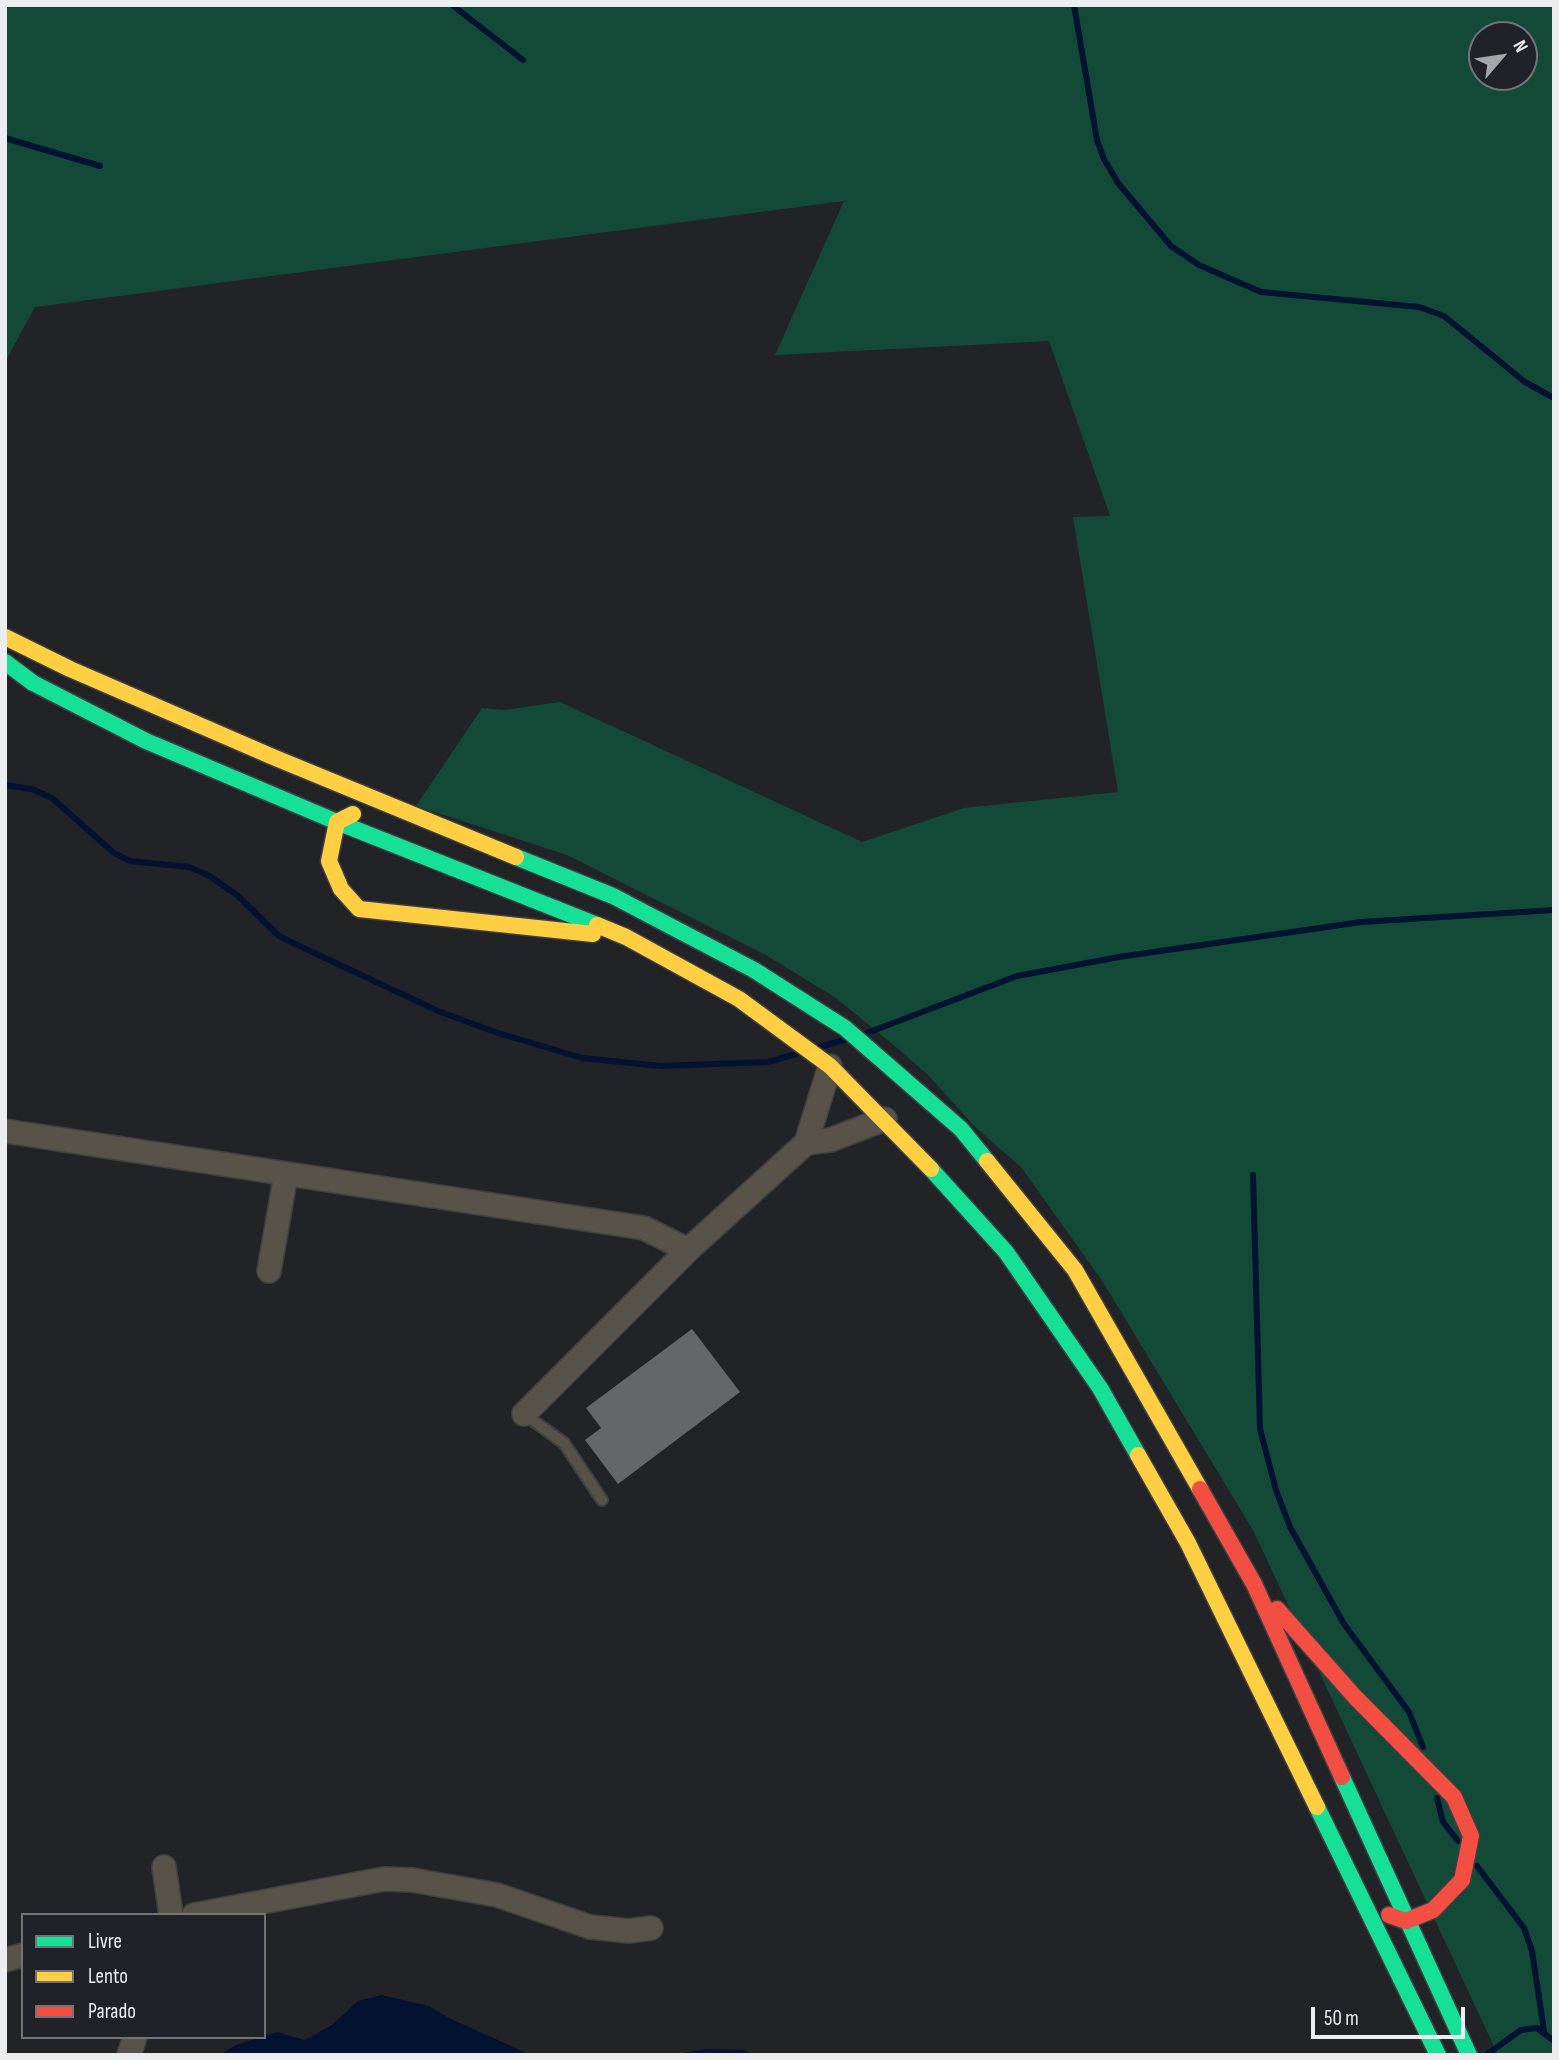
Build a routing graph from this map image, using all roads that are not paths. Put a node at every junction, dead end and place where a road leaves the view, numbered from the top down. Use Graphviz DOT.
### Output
graph roads {
  1 [pos="5,636"];
  2 [pos="5,662"];
  3 [pos="337,822"];
  4 [pos="487,845"];
  5 [pos="626,937"];
  6 [pos="830,1066"];
  7 [pos="885,1119"];
  8 [pos="5,1131"];
  9 [pos="806,1143"];
  10 [pos="286,1174"];
  11 [pos="688,1250"];
  12 [pos="270,1271"];
  13 [pos="524,1414"];
  14 [pos="602,1500"];
  15 [pos="1254,1584"];
  16 [pos="1287,1746"];
  17 [pos="164,1867"];
  18 [pos="239,1910"];
  19 [pos="171,1913"];
  20 [pos="212,1913"];
  21 [pos="1406,1921"];
  22 [pos="651,1928"];
  23 [pos="1437,2055"];
  24 [pos="1469,2055"];
  1 -- 4 [label="main road"];
  2 -- 3 [label="main road"];
  3 -- 4 [label="main road"];
  3 -- 5 [label="main road"];
  3 -- 5 [label="main road"];
  4 -- 15 [label="main road"];
  5 -- 6 [label="main road"];
  6 -- 7 [label="main road"];
  6 -- 9 [label="street"];
  7 -- 9 [label="street"];
  7 -- 16 [label="main road"];
  8 -- 10 [label="street"];
  9 -- 11 [label="street"];
  10 -- 11 [label="street"];
  10 -- 12 [label="street"];
  11 -- 13 [label="street"];
  13 -- 14 [label="lane"];
  15 -- 21 [label="main road"];
  15 -- 21 [label="main road"];
  16 -- 21 [label="main road"];
  16 -- 23 [label="main road"];
  17 -- 19 [label="street"];
  18 -- 20 [label="street"];
  18 -- 22 [label="street"];
  21 -- 24 [label="main road"];
}
